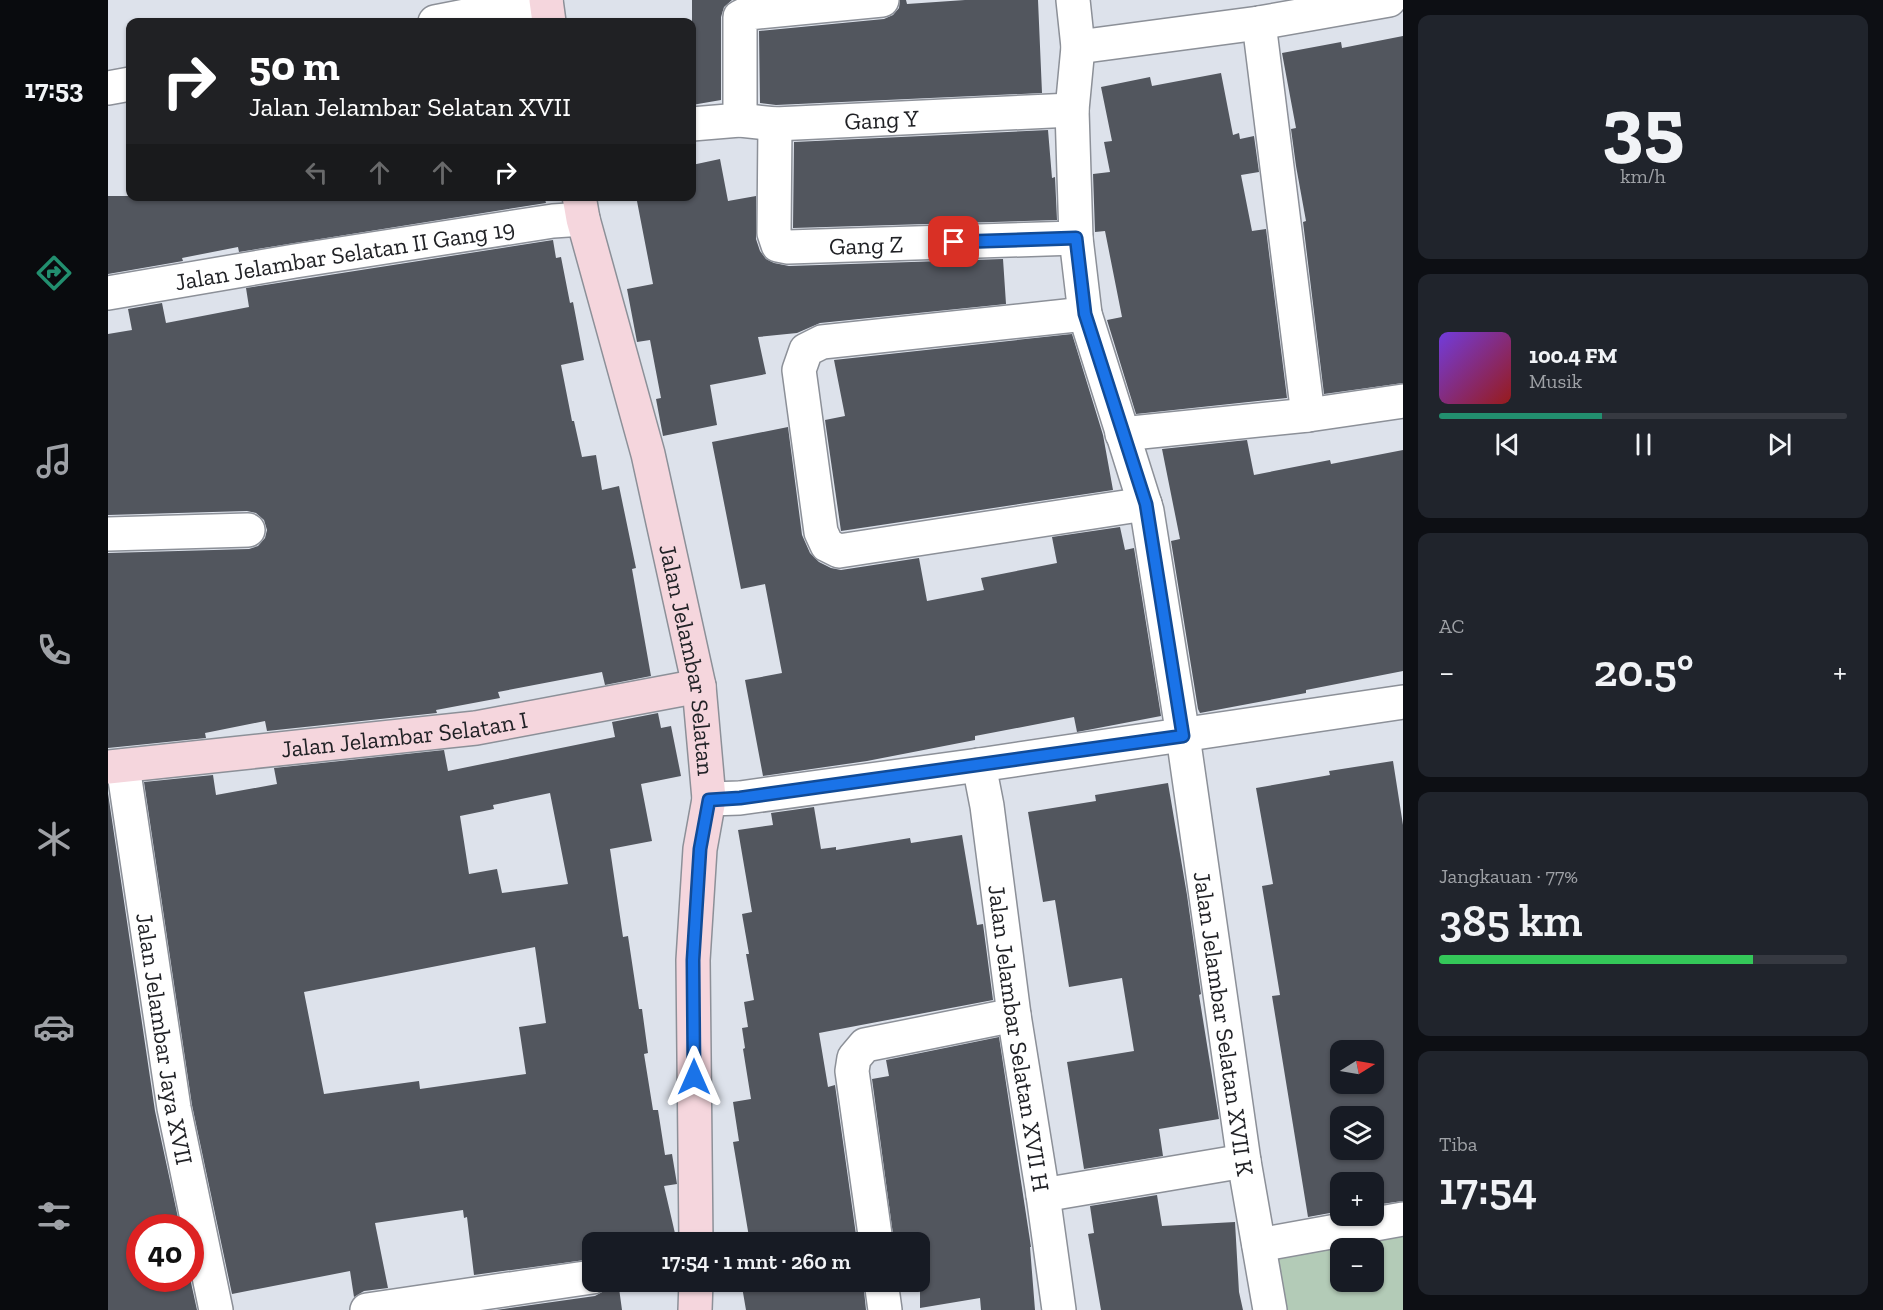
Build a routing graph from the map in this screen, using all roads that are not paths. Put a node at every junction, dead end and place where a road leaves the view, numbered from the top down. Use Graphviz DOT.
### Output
graph roads {
  1 [pos="546,0"];
  2 [pos="882,0"];
  3 [pos="1073,0"];
  4 [pos="1389,0"];
  5 [pos="455,18"];
  6 [pos="548,18"];
  7 [pos="1259,23"];
  8 [pos="1078,47"];
  9 [pos="126,85"];
  10 [pos="108,88"];
  11 [pos="1072,110"];
  12 [pos="740,120"];
  13 [pos="696,124"];
  14 [pos="775,124"];
  15 [pos="581,208"];
  16 [pos="1076,238"];
  17 [pos="108,293"];
  18 [pos="1085,314"];
  19 [pos="1403,401"];
  20 [pos="1308,415"];
  21 [pos="1122,434"];
  22 [pos="1146,504"];
  23 [pos="248,530"];
  24 [pos="108,534"];
  25 [pos="699,686"];
  26 [pos="1401,712"];
  27 [pos="1183,736"];
  28 [pos="979,765"];
  29 [pos="115,766"];
  30 [pos="709,800"];
  31 [pos="1014,1015"];
  32 [pos="1244,1161"];
  33 [pos="1043,1195"];
  34 [pos="1403,1219"];
  35 [pos="696,1232"];
  36 [pos="875,1232"];
  37 [pos="1259,1245"];
  38 [pos="582,1278"];
  39 [pos="696,1292"];
  40 [pos="883,1292"];
  41 [pos="216,1310"];
  42 [pos="367,1310"];
  43 [pos="695,1310"];
  44 [pos="885,1310"];
  45 [pos="1059,1310"];
  46 [pos="1270,1310"];
  1 -- 5 [label="street"];
  1 -- 6 [label="street"];
  2 -- 12 [label="street"];
  3 -- 8 [label="street, Jalan Jelambar Selatan XVII K"];
  4 -- 7 [label="street"];
  7 -- 8 [label="street"];
  7 -- 20 [label="street"];
  8 -- 11 [label="street, Jalan Jelambar Selatan XVII K"];
  9 -- 10 [label="street"];
  11 -- 14 [label="street, Gang Y"];
  11 -- 16 [label="street, Jalan Jelambar Selatan XVII K"];
  12 -- 13 [label="street, Gang Y"];
  12 -- 14 [label="street, Gang Y"];
  14 -- 16 [label="street, Gang Z"];
  15 -- 17 [label="street, Jalan Jelambar Selatan II Gang 19"];
  15 -- 25 [label="street, Jalan Jelambar Selatan"];
  16 -- 18 [label="street, Jalan Jelambar Selatan XVII K"];
  18 -- 21 [label="street, Jalan Jelambar Selatan XVII K"];
  18 -- 22 [label="street"];
  19 -- 20 [label="street"];
  20 -- 21 [label="street"];
  21 -- 22 [label="street, Jalan Jelambar Selatan XVII K"];
  22 -- 27 [label="street, Jalan Jelambar Selatan XVII K"];
  23 -- 24 [label="street"];
  25 -- 29 [label="street, Jalan Jelambar Selatan I"];
  25 -- 30 [label="street, Jalan Jelambar Selatan"];
  26 -- 27 [label="street"];
  27 -- 28 [label="street"];
  27 -- 32 [label="street, Jalan Jelambar Selatan XVII K"];
  28 -- 30 [label="street"];
  28 -- 31 [label="street, Jalan Jelambar Selatan XVII H"];
  29 -- 41 [label="street, Jalan Jelambar Jaya XVII"];
  30 -- 35 [label="street, Jalan Jelambar Selatan"];
  31 -- 33 [label="street, Jalan Jelambar Selatan XVII H"];
  31 -- 36 [label="street"];
  32 -- 33 [label="street"];
  32 -- 37 [label="street, Jalan Jelambar Selatan XVII K"];
  33 -- 45 [label="street, Jalan Jelambar Selatan XVII H"];
  34 -- 37 [label="street"];
  37 -- 46 [label="street, Jalan Jelambar Selatan XVII K"];
  38 -- 42 [label="street"];
  39 -- 43 [label="street"];
  40 -- 44 [label="street"];
}
